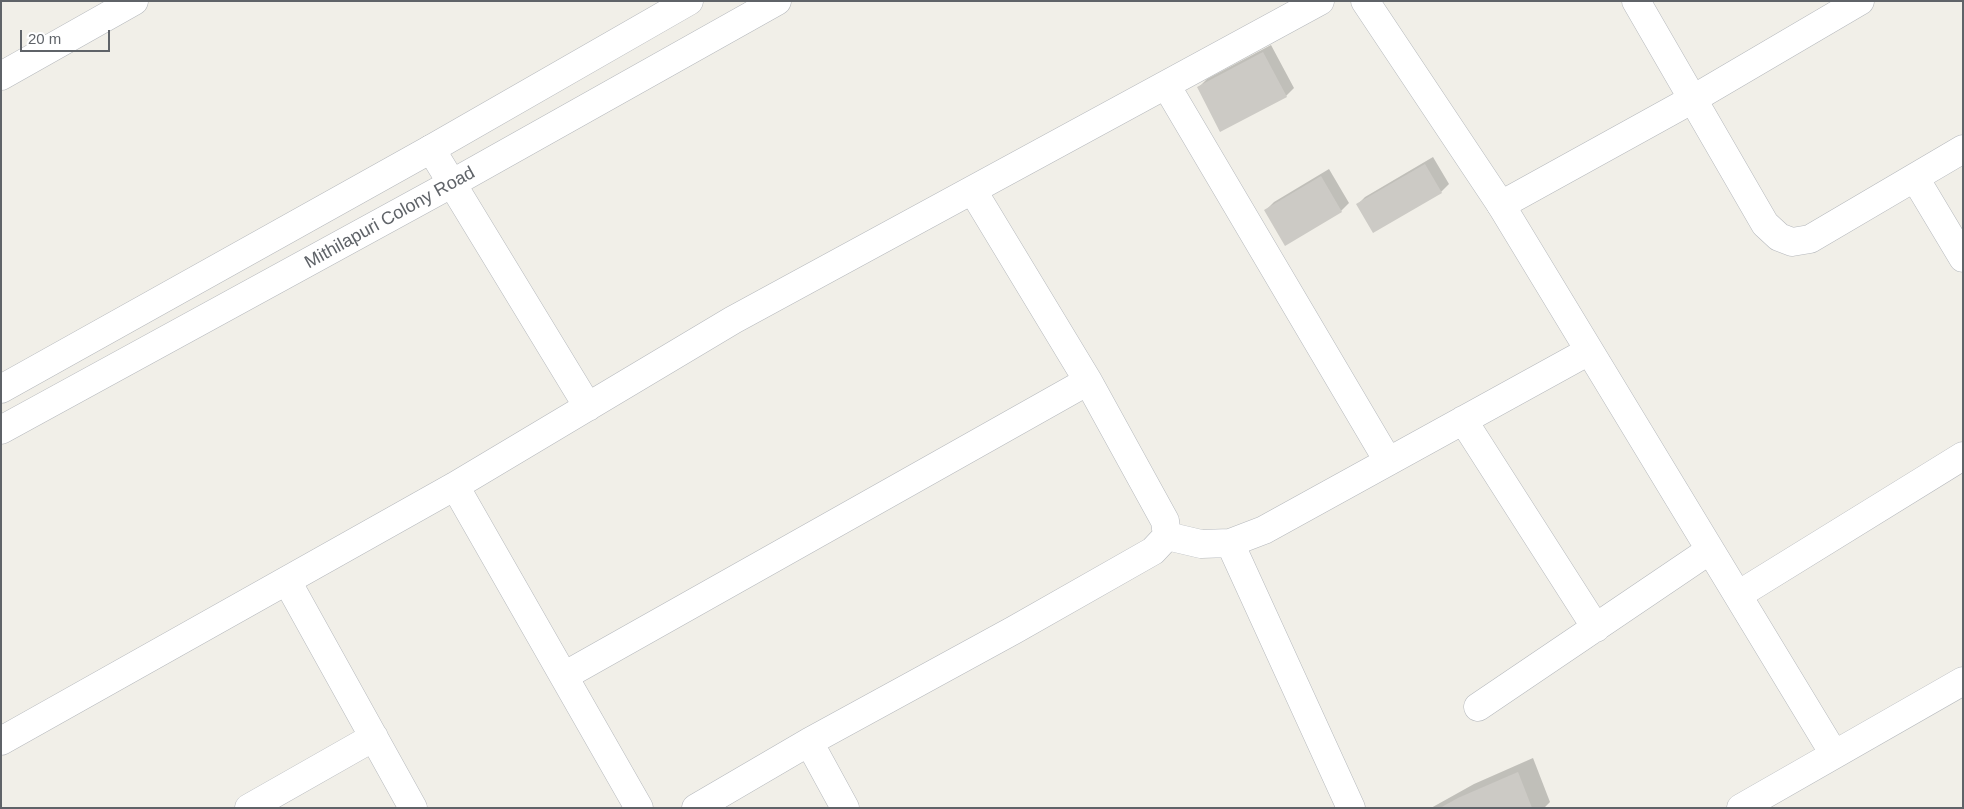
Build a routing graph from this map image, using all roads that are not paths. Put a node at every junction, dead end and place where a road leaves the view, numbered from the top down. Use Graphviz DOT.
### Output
graph roads {
  1 [pos="134,1"];
  2 [pos="776,1"];
  3 [pos="1320,1"];
  4 [pos="1366,1"];
  5 [pos="1636,1"];
  6 [pos="686,2"];
  7 [pos="1854,3"];
  8 [pos="738,11"];
  9 [pos="706,40"];
  10 [pos="1,76"];
  11 [pos="1166,85"];
  12 [pos="1693,99"];
  13 [pos="431,149"];
  14 [pos="1963,149"];
  15 [pos="1915,178"];
  16 [pos="451,184"];
  17 [pos="973,191"];
  18 [pos="1501,205"];
  19 [pos="1963,258"];
  20 [pos="1589,351"];
  21 [pos="1088,381"];
  22 [pos="1,389"];
  23 [pos="588,407"];
  24 [pos="1463,420"];
  25 [pos="1,430"];
  26 [pos="1963,456"];
  27 [pos="1388,461"];
  28 [pos="455,486"];
  29 [pos="1167,536"];
  30 [pos="1230,543"];
  31 [pos="1710,550"];
  32 [pos="287,580"];
  33 [pos="1738,596"];
  34 [pos="1596,628"];
  35 [pos="564,676"];
  36 [pos="1963,681"];
  37 [pos="1478,707"];
  38 [pos="374,737"];
  39 [pos="1,742"];
  40 [pos="809,742"];
  41 [pos="1834,754"];
  42 [pos="250,808"];
  43 [pos="413,808"];
  44 [pos="639,808"];
  45 [pos="696,808"];
  46 [pos="845,808"];
  47 [pos="1351,808"];
  48 [pos="1741,808"];
  1 -- 10 [label="street"];
  2 -- 8 [label="street, Mithilapuri Colony Road"];
  3 -- 11 [label="street"];
  4 -- 18 [label="street"];
  5 -- 12 [label="street"];
  6 -- 9 [label="street"];
  6 -- 13 [label="street"];
  7 -- 12 [label="street"];
  8 -- 9 [label="street, Mithilapuri Colony Road"];
  9 -- 16 [label="street, Mithilapuri Colony Road"];
  11 -- 17 [label="street"];
  11 -- 27 [label="street"];
  12 -- 15 [label="street"];
  12 -- 18 [label="street"];
  13 -- 16 [label="street"];
  13 -- 22 [label="street"];
  14 -- 15 [label="street"];
  15 -- 19 [label="street"];
  16 -- 23 [label="street"];
  16 -- 25 [label="street, Mithilapuri Colony Road"];
  17 -- 21 [label="street"];
  17 -- 23 [label="street"];
  18 -- 20 [label="street"];
  20 -- 24 [label="street"];
  20 -- 31 [label="street"];
  21 -- 29 [label="street"];
  21 -- 35 [label="street"];
  23 -- 28 [label="street"];
  24 -- 27 [label="street"];
  24 -- 34 [label="street"];
  26 -- 33 [label="street"];
  27 -- 30 [label="street"];
  28 -- 32 [label="street"];
  28 -- 35 [label="street"];
  29 -- 30 [label="street"];
  29 -- 40 [label="street"];
  30 -- 47 [label="street"];
  31 -- 33 [label="street"];
  31 -- 34 [label="street"];
  32 -- 38 [label="street"];
  32 -- 39 [label="street"];
  33 -- 41 [label="street"];
  34 -- 37 [label="street"];
  35 -- 44 [label="street"];
  36 -- 41 [label="street"];
  38 -- 42 [label="street"];
  38 -- 43 [label="street"];
  40 -- 45 [label="street"];
  40 -- 46 [label="street"];
  41 -- 48 [label="street"];
}
